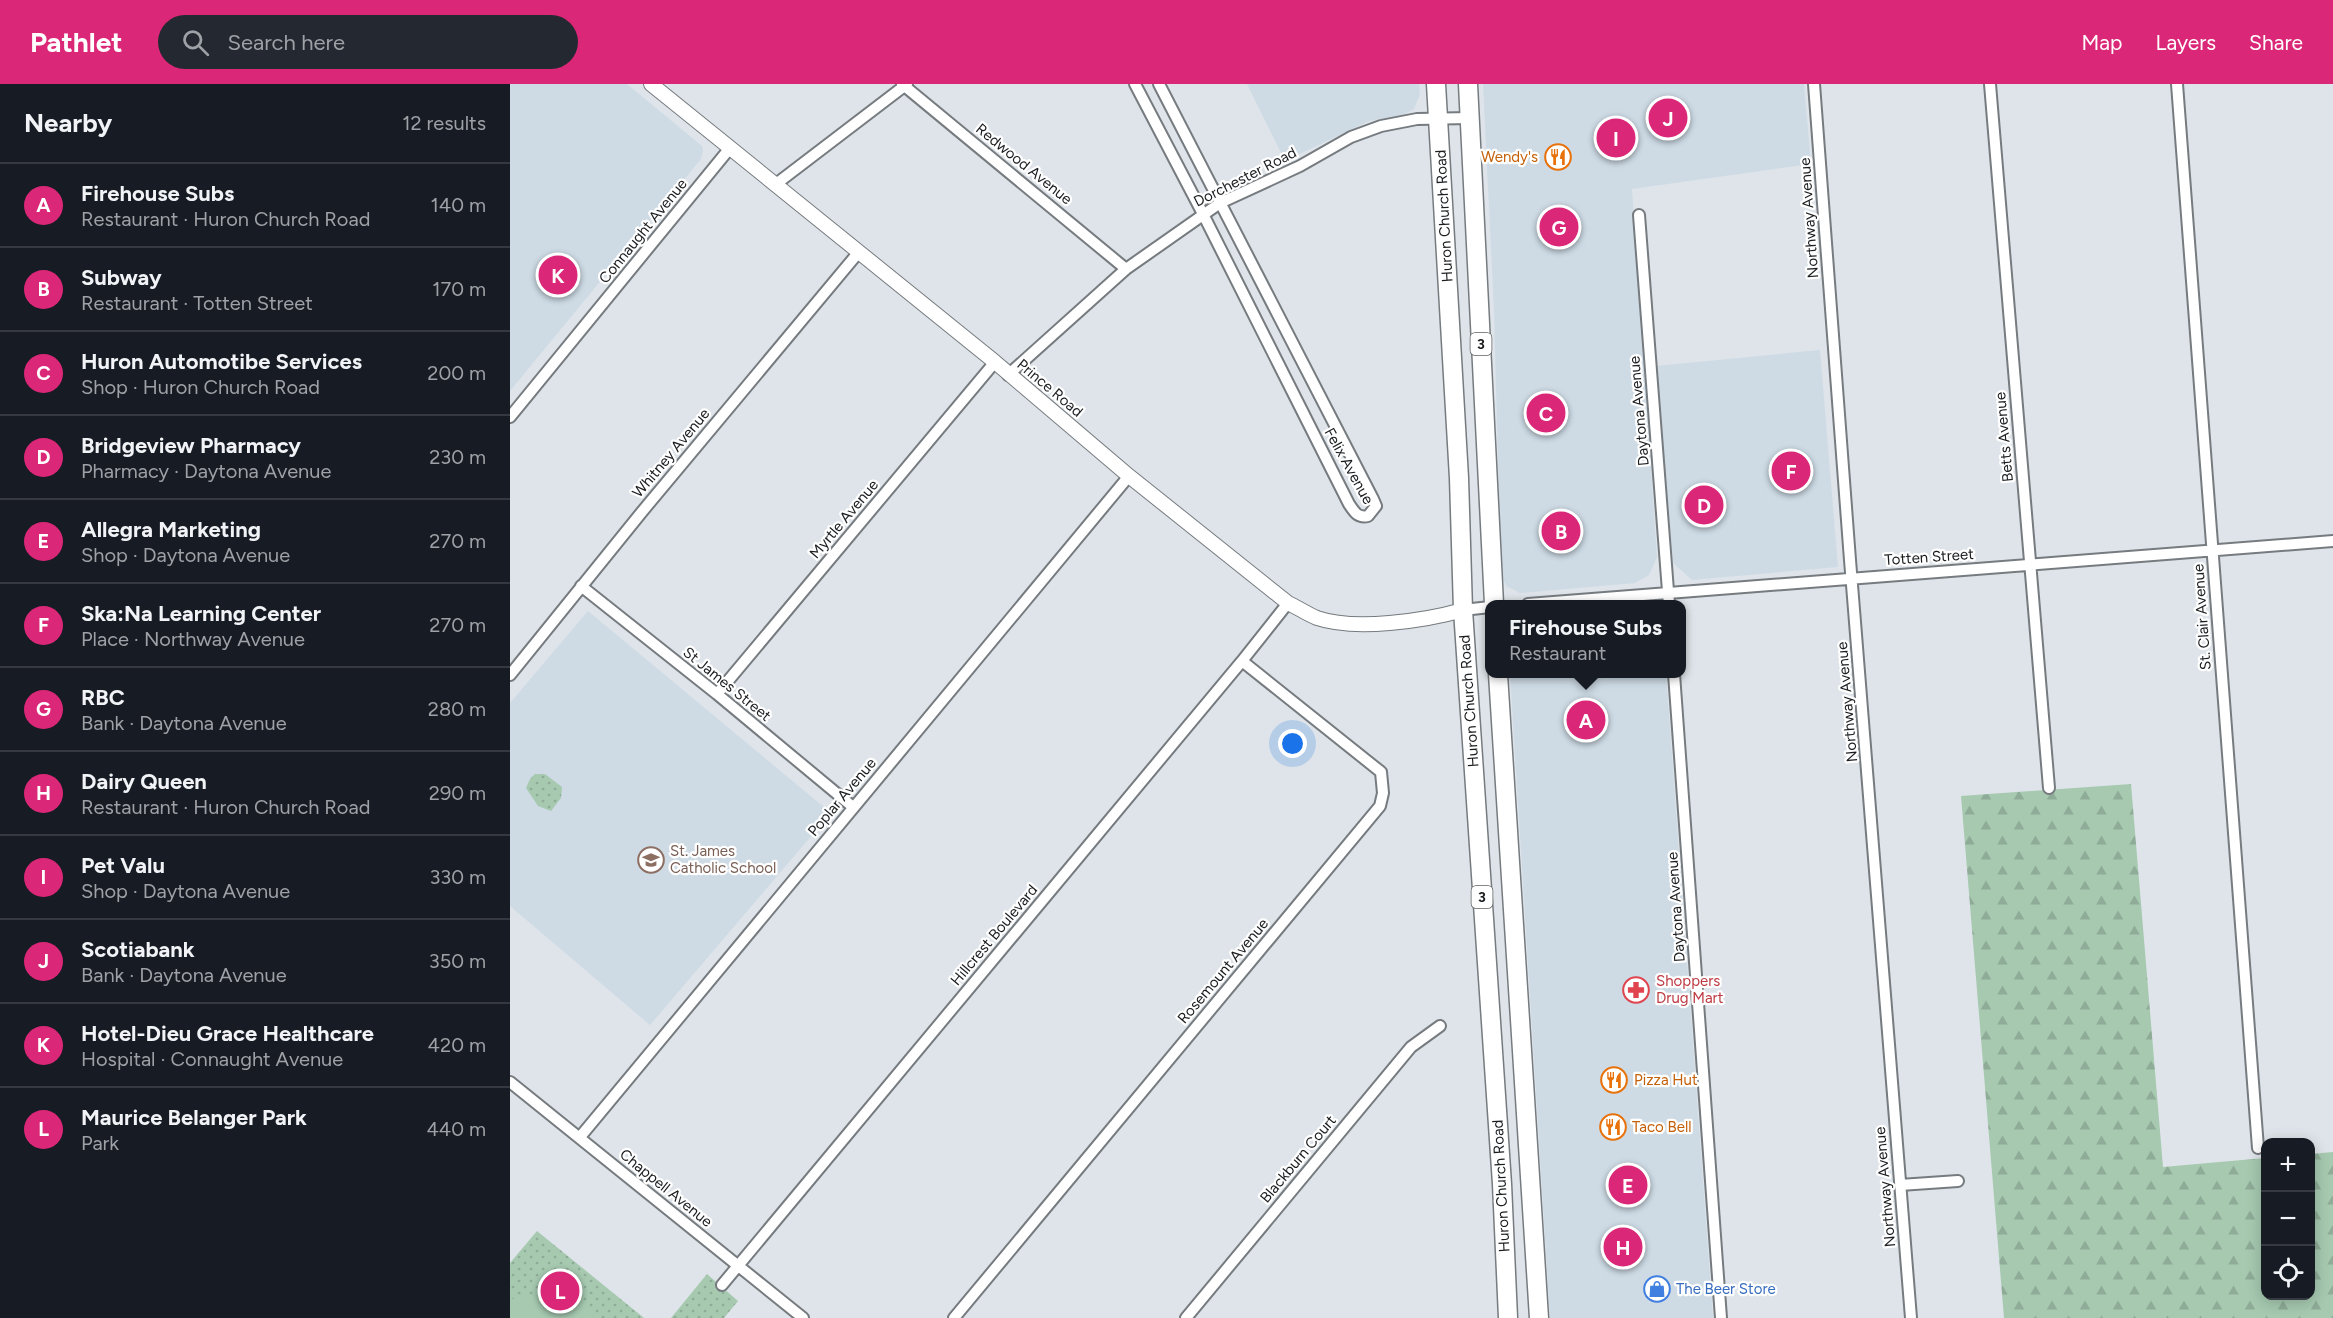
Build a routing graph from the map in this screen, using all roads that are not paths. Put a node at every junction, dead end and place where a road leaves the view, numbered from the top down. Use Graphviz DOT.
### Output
graph roads {
  1 [pos="651,84"];
  2 [pos="1135,84"];
  3 [pos="1159,84"];
  4 [pos="1436,84"];
  5 [pos="1468,84"];
  6 [pos="1814,84"];
  7 [pos="1990,84"];
  8 [pos="2177,84"];
  9 [pos="904,85"];
  10 [pos="1470,118"];
  11 [pos="1438,119"];
  12 [pos="730,148"];
  13 [pos="776,184"];
  14 [pos="1220,203"];
  15 [pos="1203,214"];
  16 [pos="1639,215"];
  17 [pos="858,253"];
  18 [pos="1126,269"];
  19 [pos="995,362"];
  20 [pos="1008,375"];
  21 [pos="510,417"];
  22 [pos="1129,476"];
  23 [pos="2333,541"];
  24 [pos="2212,550"];
  25 [pos="2031,564"];
  26 [pos="1852,578"];
  27 [pos="581,586"];
  28 [pos="1669,599"];
  29 [pos="1494,600"];
  30 [pos="1641,600"];
  31 [pos="1288,603"];
  32 [pos="1485,608"];
  33 [pos="1463,610"];
  34 [pos="1242,661"];
  35 [pos="510,675"];
  36 [pos="1498,678"];
  37 [pos="1674,678"];
  38 [pos="717,694"];
  39 [pos="2049,788"];
  40 [pos="853,807"];
  41 [pos="1440,1026"];
  42 [pos="510,1082"];
  43 [pos="580,1137"];
  44 [pos="2258,1148"];
  45 [pos="1958,1181"];
  46 [pos="1900,1185"];
  47 [pos="738,1266"];
  48 [pos="722,1285"];
  49 [pos="803,1318"];
  50 [pos="954,1318"];
  51 [pos="1186,1318"];
  52 [pos="1508,1318"];
  53 [pos="1539,1318"];
  54 [pos="1721,1318"];
  55 [pos="1911,1318"];
  1 -- 12 [label="street, Prince Road"];
  2 -- 15 [label="street, Felix Avenue"];
  3 -- 14 [label="street, Felix Avenue"];
  4 -- 11 [label="highway, Huron Church Road / 3"];
  5 -- 10 [label="highway, Huron Church Road / 3"];
  6 -- 26 [label="street, Northway Avenue"];
  7 -- 25 [label="street, Betts Avenue"];
  8 -- 24 [label="street, St. Clair Avenue"];
  9 -- 13 [label="street"];
  9 -- 18 [label="street, Redwood Avenue"];
  10 -- 11 [label="street, Dorchester Road"];
  10 -- 29 [label="highway, Huron Church Road / 3"];
  11 -- 14 [label="street, Dorchester Road"];
  11 -- 33 [label="highway, Huron Church Road / 3"];
  12 -- 13 [label="street, Prince Road"];
  12 -- 21 [label="street, Connaught Avenue"];
  13 -- 17 [label="street, Prince Road"];
  14 -- 15 [label="street, Dorchester Road"];
  14 -- 15 [label="street, Felix Avenue"];
  15 -- 18 [label="street, Dorchester Road"];
  16 -- 28 [label="street, Daytona Avenue"];
  17 -- 19 [label="street, Prince Road"];
  17 -- 27 [label="street, Whitney Avenue"];
  18 -- 20 [label="street, Dorchester Road"];
  19 -- 20 [label="street, Prince Road"];
  19 -- 38 [label="street, Myrtle Avenue"];
  20 -- 22 [label="street, Prince Road"];
  22 -- 31 [label="street, Prince Road"];
  22 -- 40 [label="street, Poplar Avenue"];
  23 -- 24 [label="street, Totten Street"];
  24 -- 25 [label="street, Totten Street"];
  24 -- 44 [label="street, St. Clair Avenue"];
  25 -- 26 [label="street, Totten Street"];
  25 -- 39 [label="street, Betts Avenue"];
  26 -- 28 [label="street, Totten Street"];
  26 -- 46 [label="street, Northway Avenue"];
  27 -- 35 [label="street, Whitney Avenue"];
  27 -- 38 [label="street, St James Street"];
  28 -- 30 [label="street, Totten Street"];
  31 -- 33 [label="street, Prince Road"];
  31 -- 34 [label="street, Hillcrest Boulevard"];
  32 -- 33 [label="street"];
  33 -- 52 [label="highway, Huron Church Road / 3"];
  34 -- 47 [label="street, Hillcrest Boulevard"];
  34 -- 50 [label="street, Rosemount Avenue"];
  36 -- 53 [label="highway, Huron Church Road / 3"];
  37 -- 54 [label="street, Daytona Avenue"];
  38 -- 40 [label="street, St James Street"];
  40 -- 43 [label="street, Poplar Avenue"];
  41 -- 51 [label="street, Blackburn Court"];
  42 -- 43 [label="street, Chappell Avenue"];
  43 -- 47 [label="street, Chappell Avenue"];
  45 -- 46 [label="street"];
  46 -- 55 [label="street, Northway Avenue"];
  47 -- 48 [label="street, Hillcrest Boulevard"];
  47 -- 49 [label="street, Chappell Avenue"];
}
